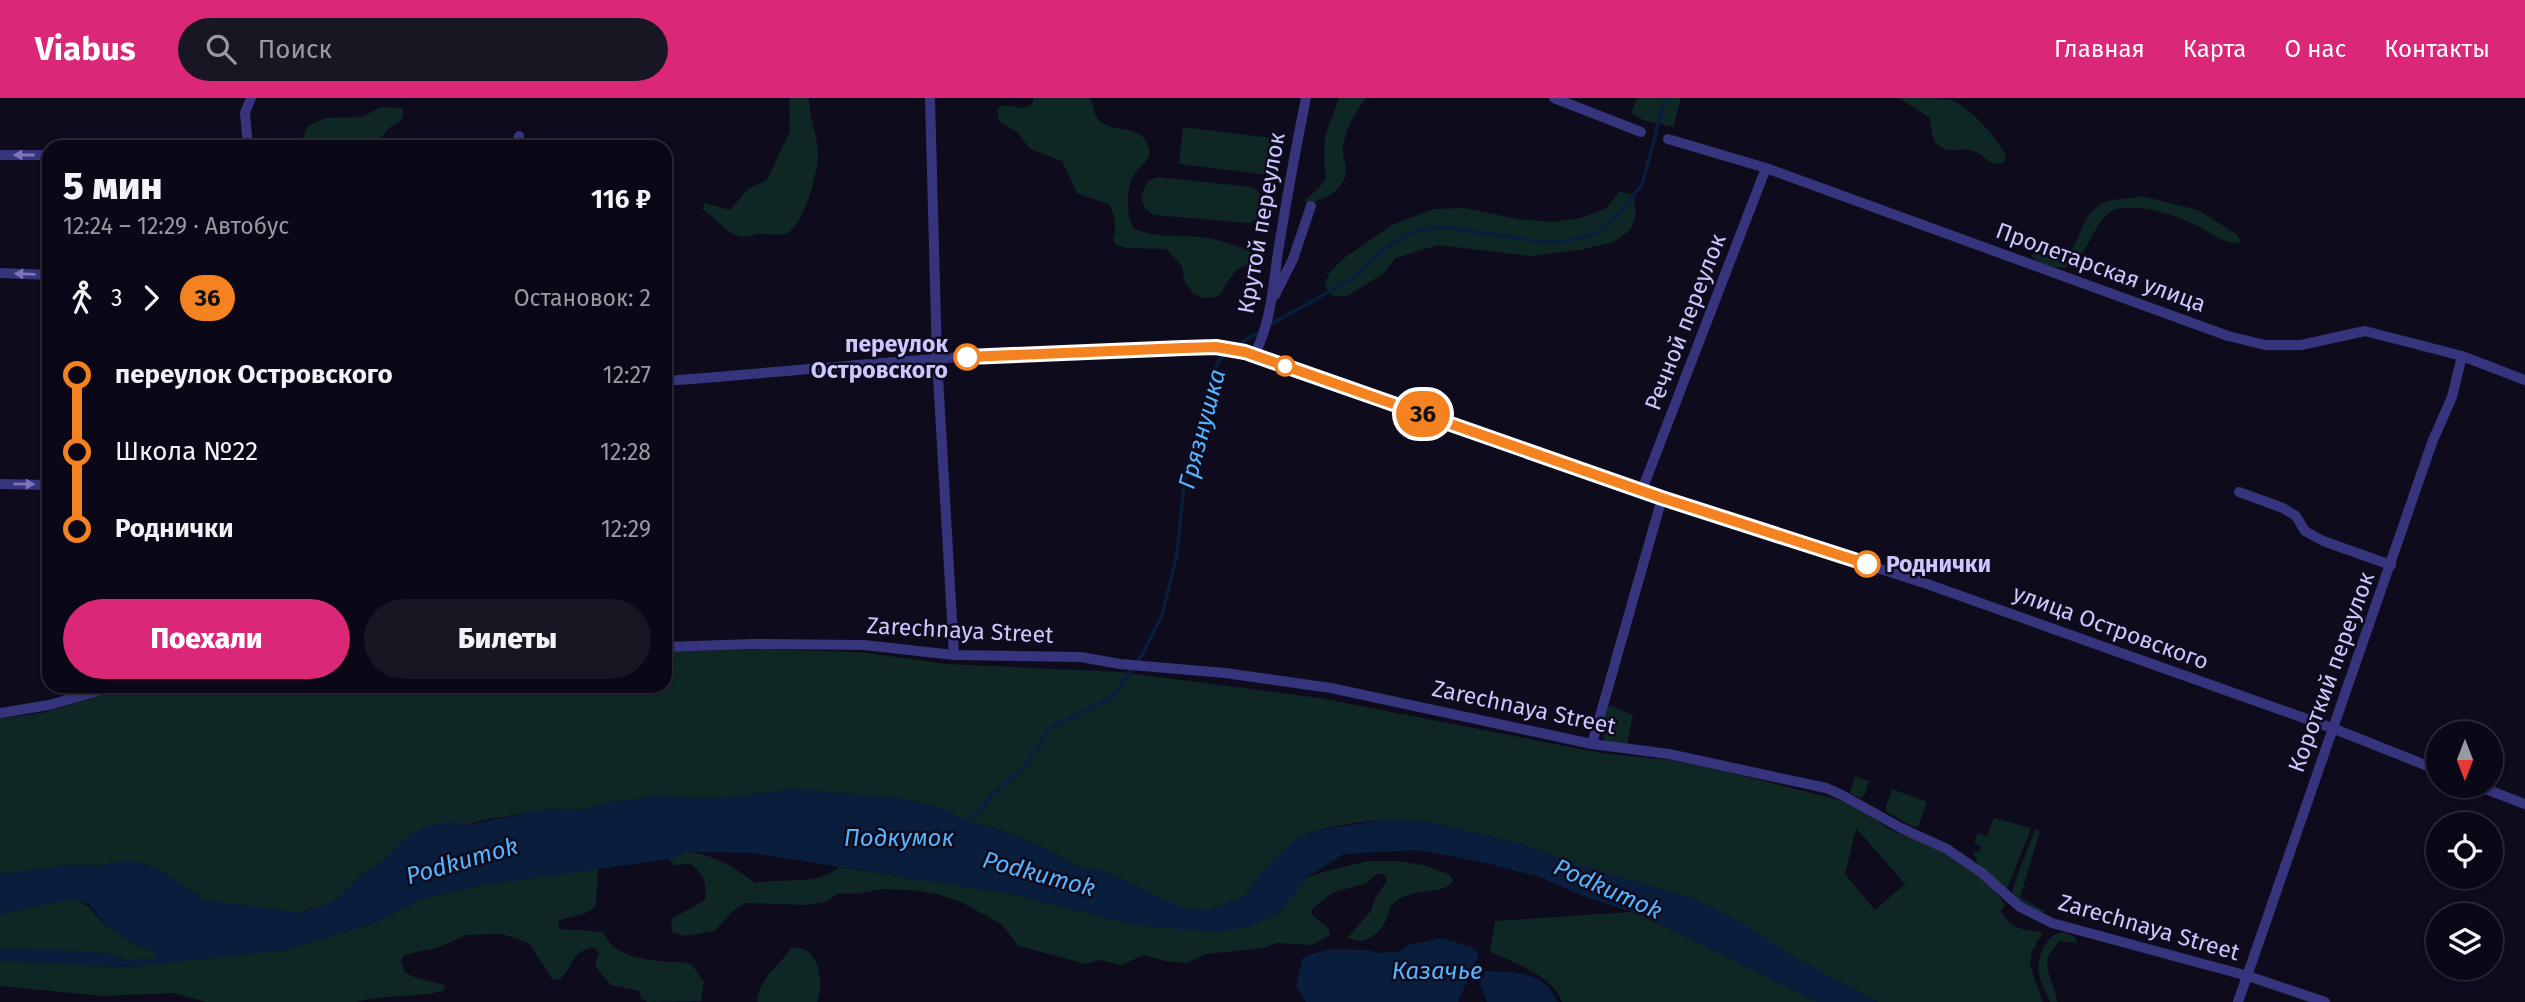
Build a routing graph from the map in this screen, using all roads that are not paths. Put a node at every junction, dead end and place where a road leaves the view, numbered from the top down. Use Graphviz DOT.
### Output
graph roads {
  1 [pos="251,98"];
  2 [pos="930,98"];
  3 [pos="1306,98"];
  4 [pos="1554,98"];
  5 [pos="1641,132"];
  6 [pos="1668,139"];
  7 [pos="247,140"];
  8 [pos="0,155"];
  9 [pos="42,155"];
  10 [pos="1766,168"];
  11 [pos="1311,206"];
  12 [pos="0,273"];
  13 [pos="42,275"];
  14 [pos="1269,307"];
  15 [pos="1249,354"];
  16 [pos="2462,356"];
  17 [pos="937,359"];
  18 [pos="672,380"];
  19 [pos="2525,380"];
  20 [pos="0,484"];
  21 [pos="42,485"];
  22 [pos="1642,490"];
  23 [pos="2239,492"];
  24 [pos="1662,498"];
  25 [pos="2391,565"];
  26 [pos="672,647"];
  27 [pos="954,655"];
  28 [pos="91,693"];
  29 [pos="0,713"];
  30 [pos="2332,728"];
  31 [pos="1592,744"];
  32 [pos="2426,765"];
  33 [pos="2503,796"];
  34 [pos="2525,804"];
  35 [pos="2248,976"];
  36 [pos="2238,1002"];
  37 [pos="2325,1002"];
  1 -- 7 [label="street"];
  2 -- 17 [label="street"];
  3 -- 14 [label="street, Крутой переулок"];
  4 -- 5 [label="street"];
  6 -- 10 [label="street, Пролетарская улица"];
  9 -- 8 [label="street, one-way"];
  10 -- 16 [label="street, Пролетарская улица"];
  10 -- 22 [label="street, Речной переулок"];
  11 -- 14 [label="street"];
  13 -- 12 [label="street, one-way"];
  14 -- 15 [label="street, Крутой переулок"];
  15 -- 17 [label="street, улица Островского"];
  15 -- 22 [label="street, улица Островского"];
  16 -- 19 [label="street, Пролетарская улица"];
  16 -- 25 [label="street, Короткий переулок"];
  17 -- 18 [label="street, улица Островского"];
  17 -- 27 [label="street"];
  20 -- 21 [label="street, one-way"];
  22 -- 24 [label="street, улица Островского"];
  23 -- 25 [label="street"];
  24 -- 30 [label="street, улица Островского"];
  24 -- 31 [label="street"];
  25 -- 30 [label="street, Короткий переулок"];
  26 -- 27 [label="street, Zarechnaya Street"];
  27 -- 31 [label="street, Zarechnaya Street"];
  28 -- 29 [label="street"];
  30 -- 32 [label="street, улица Островского"];
  30 -- 35 [label="street, Короткий переулок"];
  31 -- 35 [label="street, Zarechnaya Street"];
  33 -- 34 [label="street"];
  35 -- 36 [label="street, Короткий переулок"];
  35 -- 37 [label="street, Zarechnaya Street"];
}
